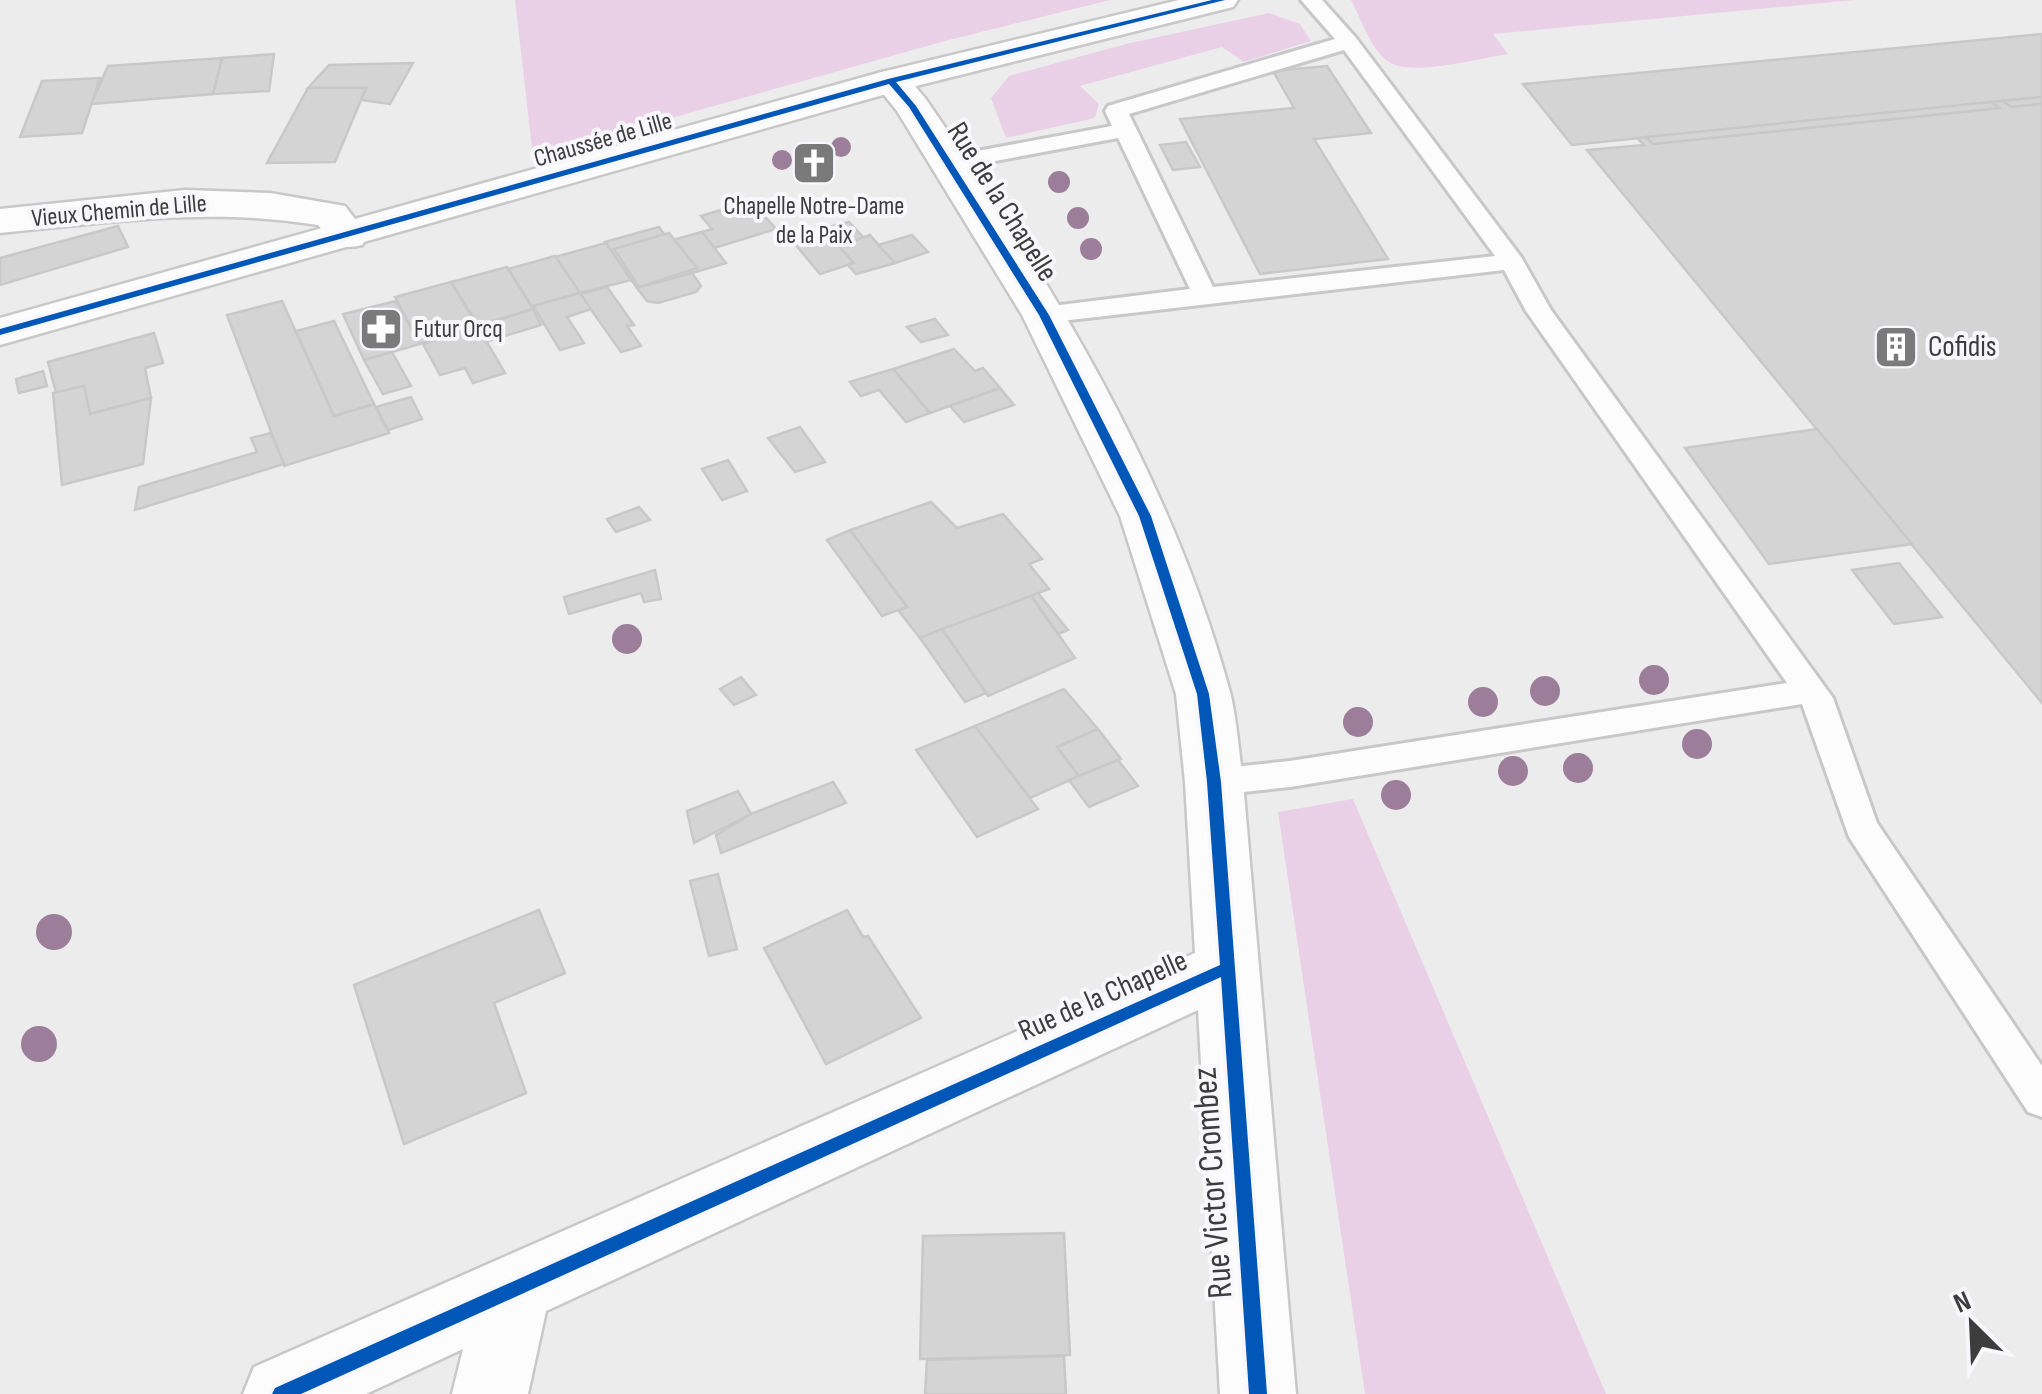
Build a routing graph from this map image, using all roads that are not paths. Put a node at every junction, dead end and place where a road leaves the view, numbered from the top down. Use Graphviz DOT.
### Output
graph roads {
  1 [pos="1221,0"];
  2 [pos="1311,0"];
  3 [pos="1348,42"];
  4 [pos="891,81"];
  5 [pos="1124,130"];
  6 [pos="946,163"];
  7 [pos="0,221"];
  8 [pos="348,236"];
  9 [pos="1512,262"];
  10 [pos="1205,295"];
  11 [pos="1044,315"];
  12 [pos="0,332"];
  13 [pos="1810,690"];
  14 [pos="1214,782"];
  15 [pos="1227,968"];
  16 [pos="2042,1099"];
  17 [pos="514,1290"];
  18 [pos="281,1394"];
  19 [pos="490,1394"];
  20 [pos="1258,1394"];
  1 -- 4 [label="street, Chaussée de Lille"];
  2 -- 3 [label="lane"];
  3 -- 5 [label="lane"];
  3 -- 9 [label="lane"];
  4 -- 6 [label="street, Rue de la Chapelle"];
  4 -- 8 [label="street, Chaussée de Lille"];
  5 -- 6 [label="lane"];
  5 -- 10 [label="lane"];
  6 -- 11 [label="street, Rue de la Chapelle"];
  7 -- 8 [label="street, Vieux Chemin de Lille"];
  8 -- 12 [label="street, Chaussée de Lille"];
  9 -- 10 [label="lane"];
  9 -- 13 [label="lane"];
  10 -- 11 [label="lane"];
  11 -- 14 [label="street, Rue de la Chapelle"];
  13 -- 14 [label="lane"];
  13 -- 16 [label="lane"];
  14 -- 15 [label="street, Rue de la Chapelle"];
  15 -- 17 [label="street, Rue de la Chapelle"];
  15 -- 20 [label="street, Rue Victor Crombez"];
  17 -- 18 [label="street, Rue de la Chapelle"];
  17 -- 19 [label="street"];
}
